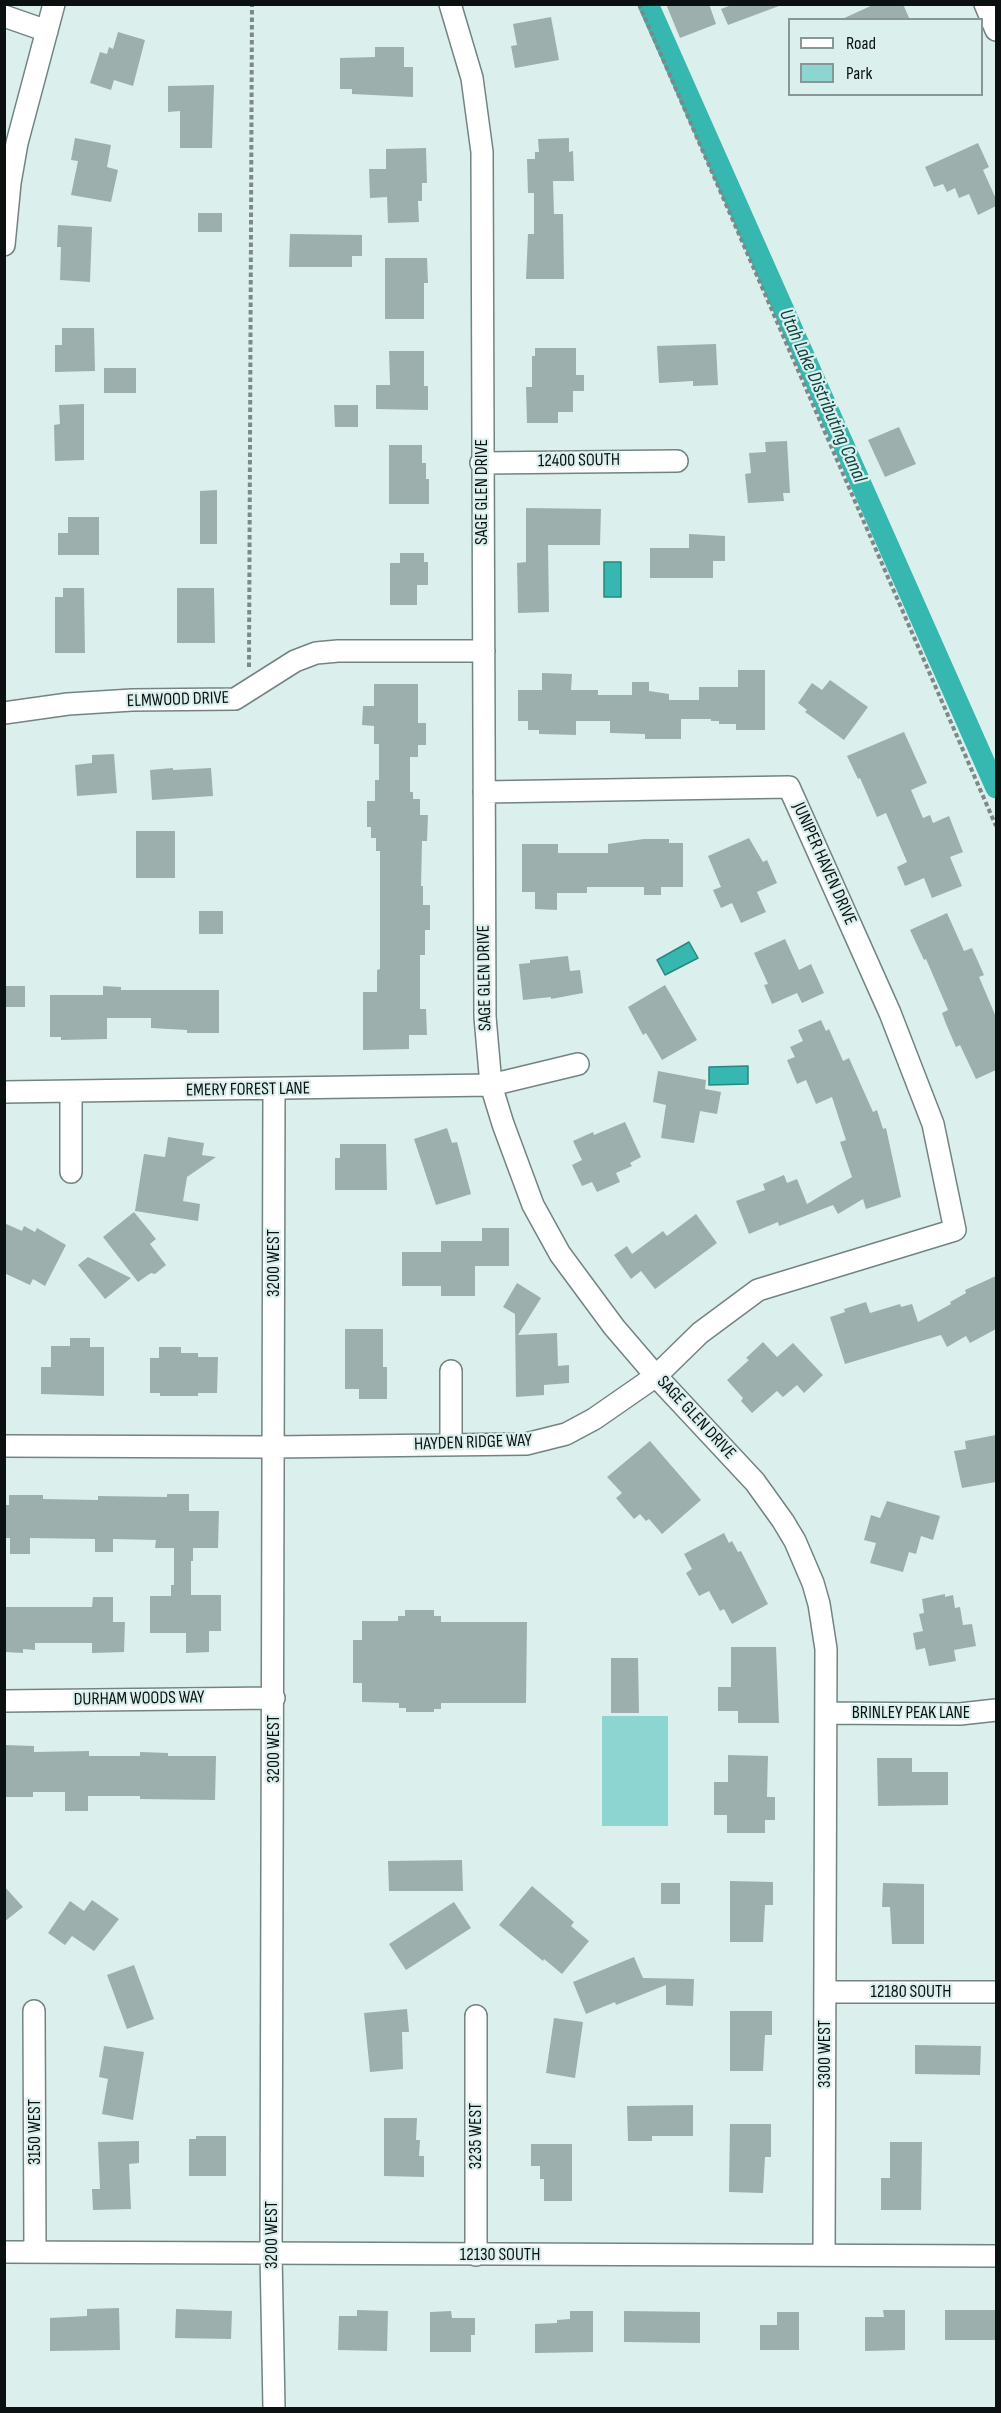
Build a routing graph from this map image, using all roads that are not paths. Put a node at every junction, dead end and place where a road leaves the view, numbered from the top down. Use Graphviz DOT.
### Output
graph roads {
  1 [pos="54,4"];
  2 [pos="450,4"];
  3 [pos="985,4"];
  4 [pos="4,15"];
  5 [pos="996,29"];
  6 [pos="47,31"];
  7 [pos="4,245"];
  8 [pos="677,460"];
  9 [pos="481,463"];
  10 [pos="484,651"];
  11 [pos="4,713"];
  12 [pos="484,792"];
  13 [pos="578,1064"];
  14 [pos="491,1085"];
  15 [pos="274,1089"];
  16 [pos="4,1092"];
  17 [pos="71,1092"];
  18 [pos="71,1172"];
  19 [pos="955,1230"];
  20 [pos="451,1371"];
  21 [pos="656,1376"];
  22 [pos="451,1444"];
  23 [pos="4,1446"];
  24 [pos="273,1447"];
  25 [pos="274,1698"];
  26 [pos="4,1701"];
  27 [pos="996,1710"];
  28 [pos="826,1713"];
  29 [pos="825,1852"];
  30 [pos="825,1992"];
  31 [pos="996,1992"];
  32 [pos="34,2011"];
  33 [pos="476,2016"];
  34 [pos="4,2252"];
  35 [pos="35,2252"];
  36 [pos="272,2254"];
  37 [pos="476,2255"];
  38 [pos="824,2256"];
  39 [pos="996,2256"];
  40 [pos="274,2409"];
  1 -- 6 [label="street"];
  2 -- 9 [label="street, SAGE GLEN DRIVE"];
  3 -- 5 [label="street"];
  4 -- 6 [label="street"];
  6 -- 7 [label="street"];
  8 -- 9 [label="street, 12400 SOUTH"];
  9 -- 10 [label="street, SAGE GLEN DRIVE"];
  10 -- 11 [label="street, ELMWOOD DRIVE"];
  10 -- 12 [label="street, SAGE GLEN DRIVE"];
  12 -- 14 [label="street, SAGE GLEN DRIVE"];
  12 -- 19 [label="street, JUNIPER HAVEN DRIVE"];
  13 -- 14 [label="street, EMERY FOREST LANE"];
  14 -- 15 [label="street, EMERY FOREST LANE"];
  14 -- 21 [label="street, SAGE GLEN DRIVE"];
  15 -- 17 [label="street, EMERY FOREST LANE"];
  15 -- 24 [label="street, 3200 WEST"];
  16 -- 17 [label="street, EMERY FOREST LANE"];
  17 -- 18 [label="street"];
  19 -- 21 [label="street, HAYDEN RIDGE WAY"];
  20 -- 22 [label="street"];
  21 -- 22 [label="street, HAYDEN RIDGE WAY"];
  21 -- 28 [label="street, SAGE GLEN DRIVE"];
  22 -- 24 [label="street, HAYDEN RIDGE WAY"];
  23 -- 24 [label="street, HAYDEN RIDGE WAY"];
  24 -- 25 [label="street, 3200 WEST"];
  25 -- 26 [label="street, DURHAM WOODS WAY"];
  25 -- 36 [label="street, 3200 WEST"];
  27 -- 28 [label="street, BRINLEY PEAK LANE"];
  28 -- 29 [label="street, SAGE GLEN DRIVE"];
  29 -- 30 [label="street, 3300 WEST"];
  30 -- 31 [label="street, 12180 SOUTH"];
  30 -- 38 [label="street, 3300 WEST"];
  32 -- 35 [label="street, 3150 WEST"];
  33 -- 37 [label="street, 3235 WEST"];
  34 -- 35 [label="street, 12130 SOUTH"];
  35 -- 36 [label="street, 12130 SOUTH"];
  36 -- 37 [label="street, 12130 SOUTH"];
  36 -- 40 [label="street, 3200 WEST"];
  37 -- 38 [label="street, 12130 SOUTH"];
  38 -- 39 [label="street, 12130 SOUTH"];
}
